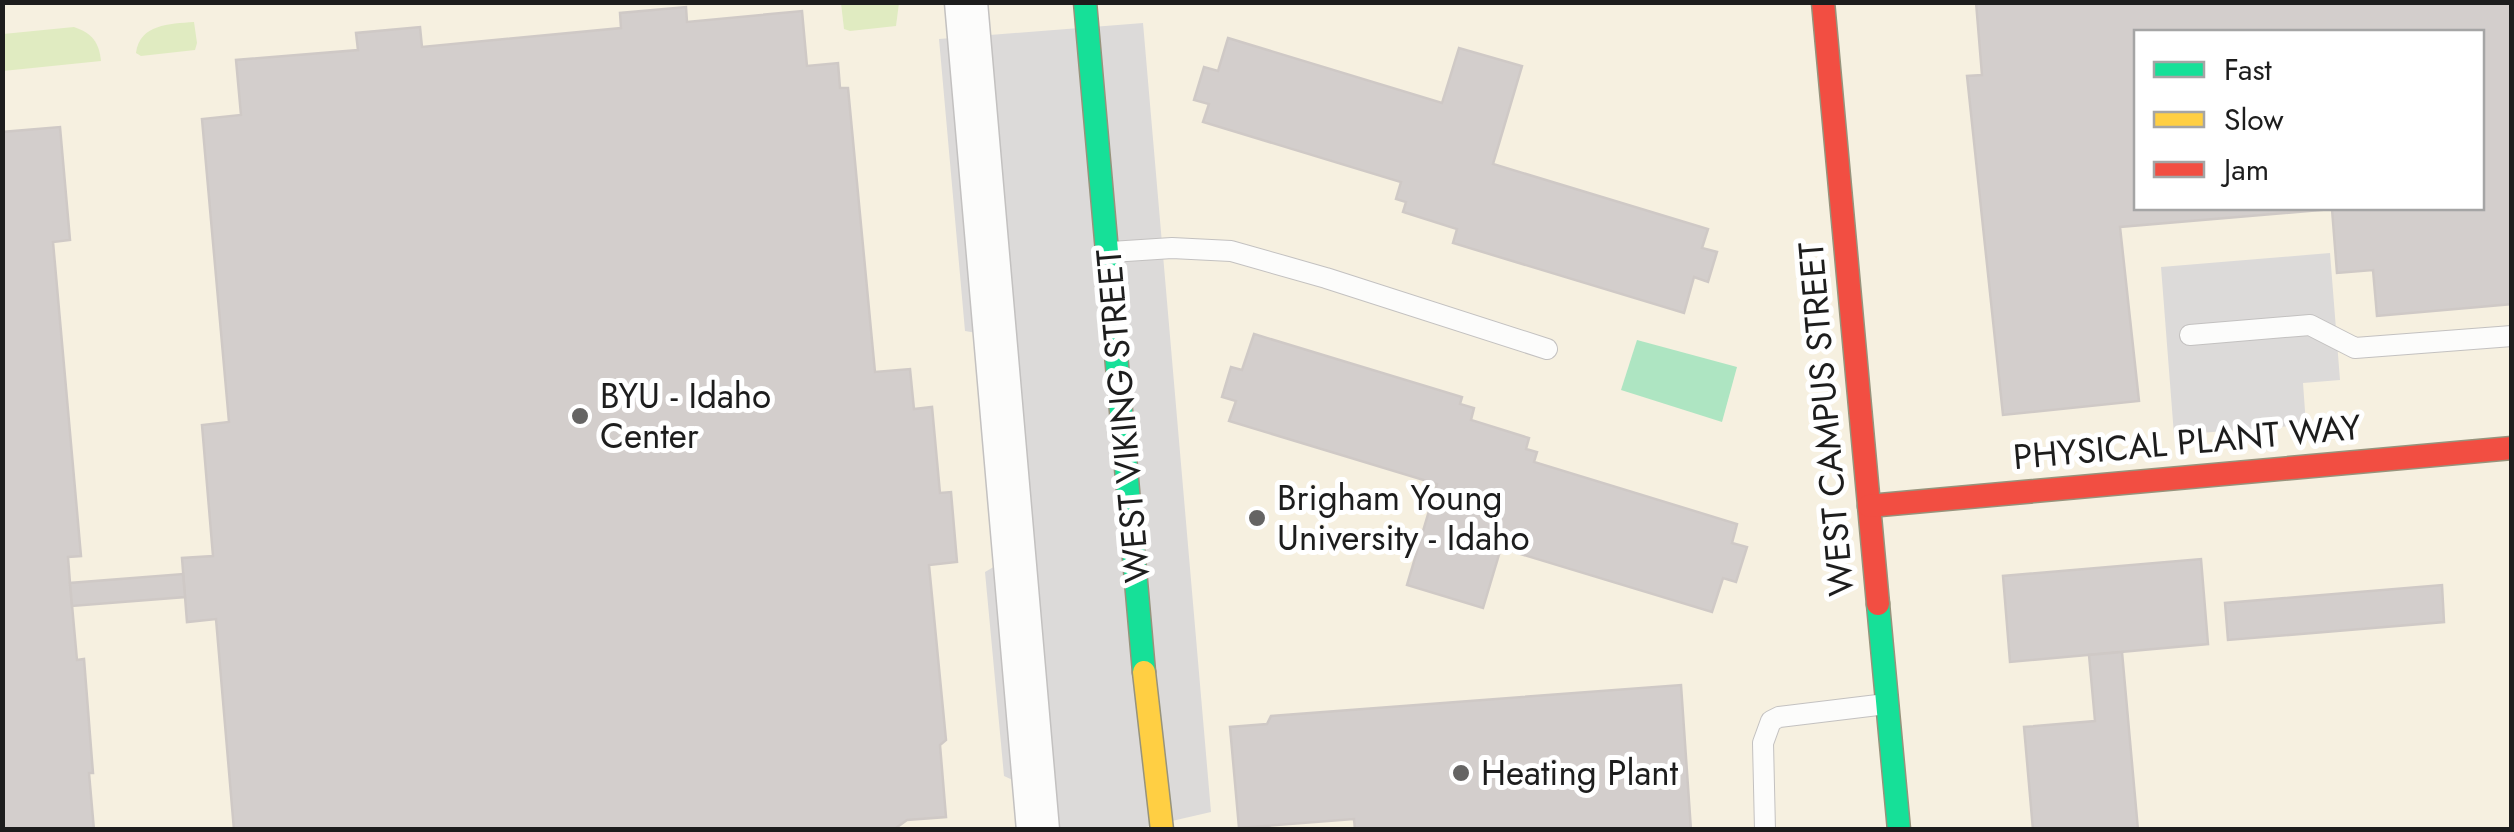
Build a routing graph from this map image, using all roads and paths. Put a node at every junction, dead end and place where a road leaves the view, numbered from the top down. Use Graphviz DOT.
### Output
graph roads {
  1 [pos="966,2"];
  2 [pos="1086,2"];
  3 [pos="1824,2"];
  4 [pos="1108,252"];
  5 [pos="2190,335"];
  6 [pos="2512,336"];
  7 [pos="1547,350"];
  8 [pos="2512,448"];
  9 [pos="1869,506"];
  10 [pos="1888,704"];
  11 [pos="1038,830"];
  12 [pos="1162,830"];
  13 [pos="1764,830"];
  14 [pos="1899,830"];
  1 -- 11 [label="street"];
  2 -- 4 [label="street, WEST VIKING STREET"];
  3 -- 9 [label="street, WEST CAMPUS STREET"];
  4 -- 7 [label="lane"];
  4 -- 12 [label="street, WEST VIKING STREET"];
  5 -- 6 [label="lane"];
  8 -- 9 [label="street, PHYSICAL PLANT WAY"];
  9 -- 10 [label="street, WEST CAMPUS STREET"];
  10 -- 13 [label="lane"];
  10 -- 14 [label="street, WEST CAMPUS STREET"];
}
